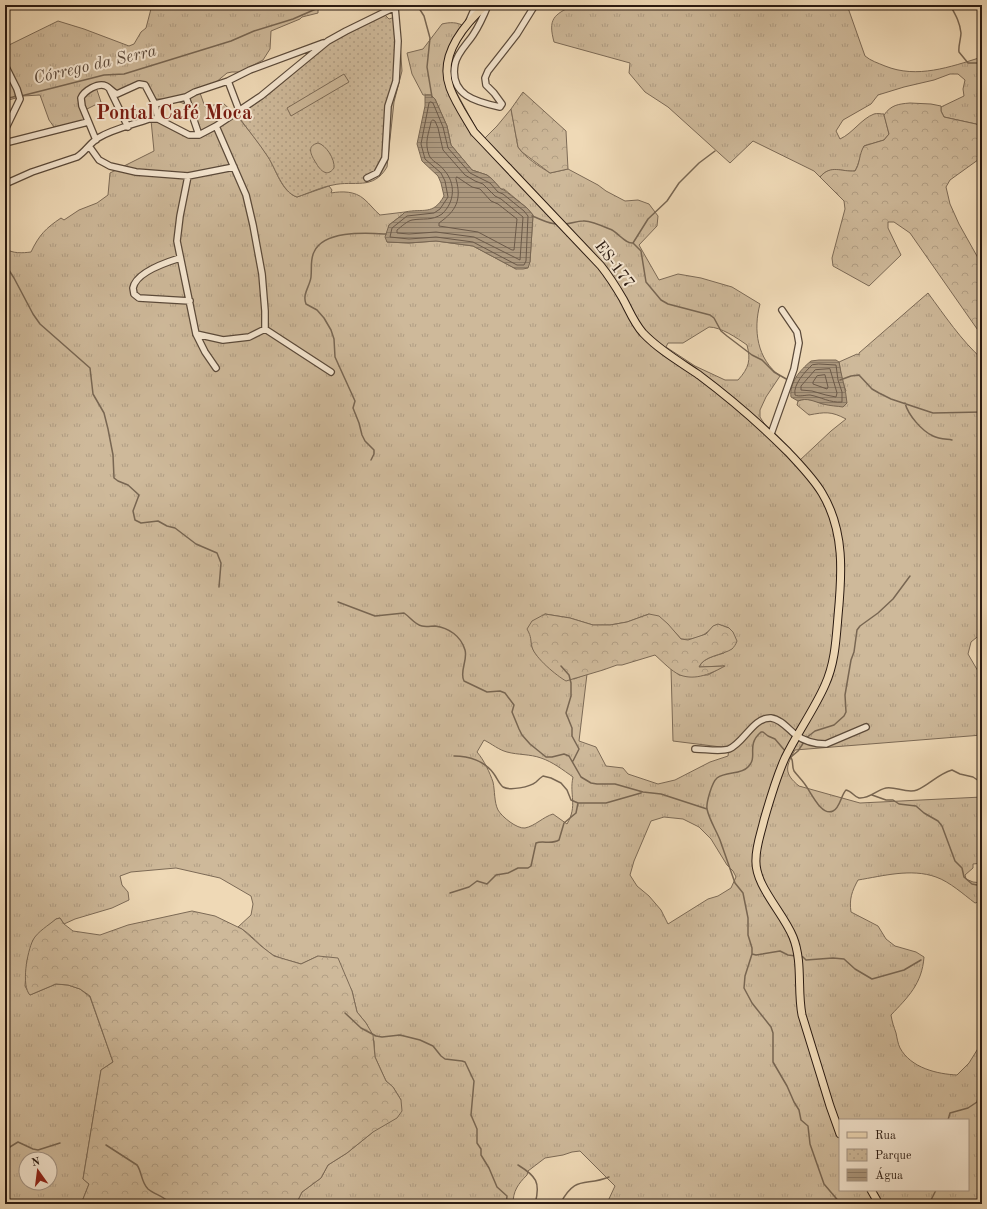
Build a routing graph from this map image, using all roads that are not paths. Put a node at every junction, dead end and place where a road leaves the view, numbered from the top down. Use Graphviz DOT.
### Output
graph roads {
  1 [pos="476,5"];
  2 [pos="487,5"];
  3 [pos="535,5"];
  4 [pos="397,6"];
  5 [pos="469,21"];
  6 [pos="328,41"];
  7 [pos="5,66"];
  8 [pos="228,81"];
  9 [pos="110,90"];
  10 [pos="186,97"];
  11 [pos="155,104"];
  12 [pos="239,110"];
  13 [pos="158,119"];
  14 [pos="88,122"];
  15 [pos="216,126"];
  16 [pos="128,127"];
  17 [pos="5,130"];
  18 [pos="199,135"];
  19 [pos="96,140"];
  20 [pos="5,143"];
  21 [pos="89,146"];
  22 [pos="234,167"];
  23 [pos="5,172"];
  24 [pos="188,176"];
  25 [pos="367,178"];
  26 [pos="6,184"];
  27 [pos="180,258"];
  28 [pos="190,302"];
  29 [pos="782,310"];
  30 [pos="265,330"];
  31 [pos="196,334"];
  32 [pos="216,368"];
  33 [pos="332,372"];
  34 [pos="771,434"];
  35 [pos="866,727"];
  36 [pos="798,736"];
  37 [pos="695,749"];
  38 [pos="839,1131"];
  39 [pos="872,1191"];
  40 [pos="879,1204"];
  1 -- 5 [label="street"];
  2 -- 3 [label="street"];
  2 -- 5 [label="main road, ES-177 / ES-177"];
  4 -- 6 [label="street"];
  4 -- 25 [label="street"];
  5 -- 34 [label="main road, ES-177 / ES-177"];
  6 -- 8 [label="street"];
  6 -- 12 [label="street"];
  7 -- 17 [label="street"];
  8 -- 10 [label="street"];
  8 -- 12 [label="street"];
  9 -- 11 [label="street"];
  9 -- 14 [label="street"];
  9 -- 16 [label="street"];
  10 -- 11 [label="street"];
  10 -- 18 [label="street"];
  11 -- 13 [label="street"];
  12 -- 15 [label="street"];
  13 -- 16 [label="street"];
  13 -- 18 [label="street"];
  14 -- 19 [label="street"];
  14 -- 20 [label="street"];
  15 -- 18 [label="street"];
  15 -- 22 [label="street"];
  16 -- 19 [label="street"];
  19 -- 21 [label="street"];
  21 -- 24 [label="street"];
  21 -- 26 [label="street"];
  22 -- 24 [label="street"];
  22 -- 30 [label="street"];
  23 -- 26 [label="street"];
  24 -- 27 [label="street"];
  27 -- 28 [label="street"];
  27 -- 28 [label="street"];
  28 -- 31 [label="street"];
  29 -- 34 [label="street"];
  30 -- 31 [label="street"];
  30 -- 33 [label="street"];
  31 -- 32 [label="street"];
  34 -- 36 [label="main road, ES-177 / ES-177"];
  35 -- 36 [label="street"];
  36 -- 37 [label="street"];
  36 -- 38 [label="main road, ES-177"];
  39 -- 40 [label="main road"];
}
